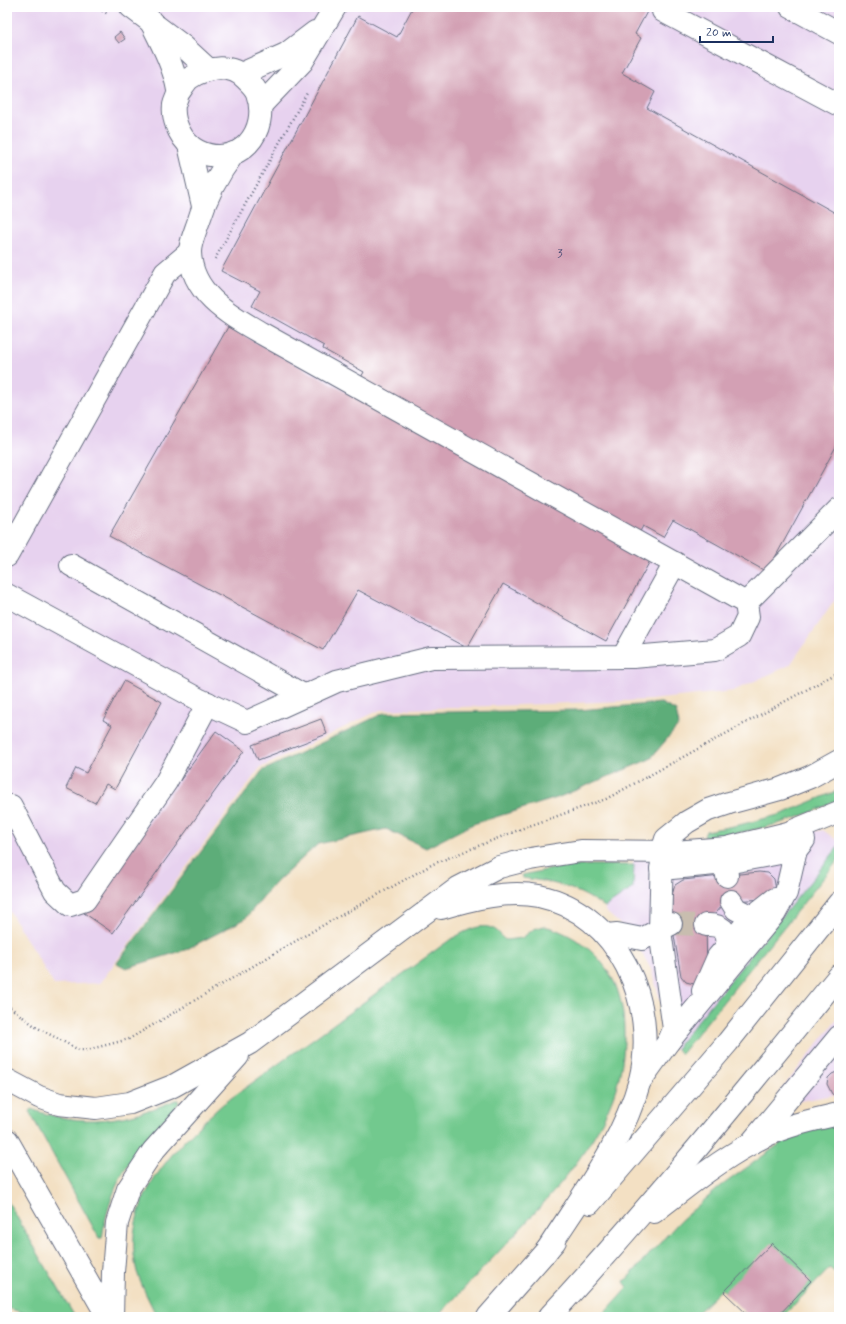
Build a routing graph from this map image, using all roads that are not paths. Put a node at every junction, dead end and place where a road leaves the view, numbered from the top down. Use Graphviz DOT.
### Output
graph roads {
  1 [pos="131,7"];
  2 [pos="666,7"];
  3 [pos="791,7"];
  4 [pos="330,16"];
  5 [pos="150,20"];
  6 [pos="839,33"];
  7 [pos="208,69"];
  8 [pos="241,74"];
  9 [pos="178,92"];
  10 [pos="261,105"];
  11 [pos="839,105"];
  12 [pos="189,145"];
  13 [pos="234,153"];
  14 [pos="203,206"];
  15 [pos="190,252"];
  16 [pos="839,509"];
  17 [pos="7,556"];
  18 [pos="675,564"];
  19 [pos="71,565"];
  20 [pos="7,595"];
  21 [pos="746,603"];
  22 [pos="623,657"];
  23 [pos="305,696"];
  24 [pos="208,703"];
  25 [pos="839,761"];
  26 [pos="11,806"];
  27 [pos="839,812"];
  28 [pos="819,822"];
  29 [pos="796,850"];
  30 [pos="661,860"];
  31 [pos="789,884"];
  32 [pos="731,902"];
  33 [pos="839,903"];
  34 [pos="752,916"];
  35 [pos="419,917"];
  36 [pos="706,925"];
  37 [pos="666,927"];
  38 [pos="607,935"];
  39 [pos="726,946"];
  40 [pos="839,976"];
  41 [pos="692,1014"];
  42 [pos="669,1041"];
  43 [pos="250,1043"];
  44 [pos="836,1047"];
  45 [pos="7,1080"];
  46 [pos="640,1081"];
  47 [pos="839,1114"];
  48 [pos="7,1140"];
  49 [pos="752,1142"];
  50 [pos="546,1252"];
  51 [pos="608,1253"];
  52 [pos="108,1317"];
  53 [pos="112,1317"];
  54 [pos="488,1317"];
  55 [pos="550,1317"];
  1 -- 5 [label="main road"];
  2 -- 11 [label="main road"];
  3 -- 6 [label="main road"];
  4 -- 8 [label="main road"];
  4 -- 10 [label="main road"];
  5 -- 7 [label="main road"];
  5 -- 9 [label="main road"];
  7 -- 8 [label="main road"];
  7 -- 9 [label="main road"];
  8 -- 10 [label="main road"];
  9 -- 12 [label="main road"];
  10 -- 13 [label="main road"];
  12 -- 13 [label="main road"];
  12 -- 14 [label="main road"];
  13 -- 14 [label="main road"];
  14 -- 15 [label="main road"];
  15 -- 17 [label="main road"];
  15 -- 18 [label="main road"];
  16 -- 21 [label="main road"];
  18 -- 21 [label="main road"];
  18 -- 22 [label="main road"];
  19 -- 23 [label="main road"];
  20 -- 24 [label="main road"];
  21 -- 22 [label="main road"];
  22 -- 23 [label="main road"];
  23 -- 24 [label="main road"];
  24 -- 26 [label="main road"];
  25 -- 30 [label="main road"];
  27 -- 28 [label="main road"];
  28 -- 29 [label="main road"];
  28 -- 30 [label="main road"];
  29 -- 30 [label="main road"];
  29 -- 31 [label="main road"];
  30 -- 35 [label="main road"];
  30 -- 37 [label="main road"];
  31 -- 34 [label="main road"];
  31 -- 41 [label="main road"];
  32 -- 34 [label="main road"];
  33 -- 50 [label="main road"];
  34 -- 39 [label="main road"];
  35 -- 38 [label="main road"];
  35 -- 43 [label="main road"];
  36 -- 39 [label="main road"];
  37 -- 38 [label="main road"];
  37 -- 42 [label="main road"];
  38 -- 46 [label="main road"];
  39 -- 41 [label="main road"];
  40 -- 51 [label="main road"];
  41 -- 42 [label="main road"];
  42 -- 46 [label="main road"];
  43 -- 45 [label="main road"];
  43 -- 53 [label="main road"];
  44 -- 49 [label="main road"];
  46 -- 50 [label="main road"];
  47 -- 49 [label="main road"];
  48 -- 52 [label="main road"];
  49 -- 51 [label="main road"];
  50 -- 54 [label="main road"];
  51 -- 55 [label="main road"];
}
